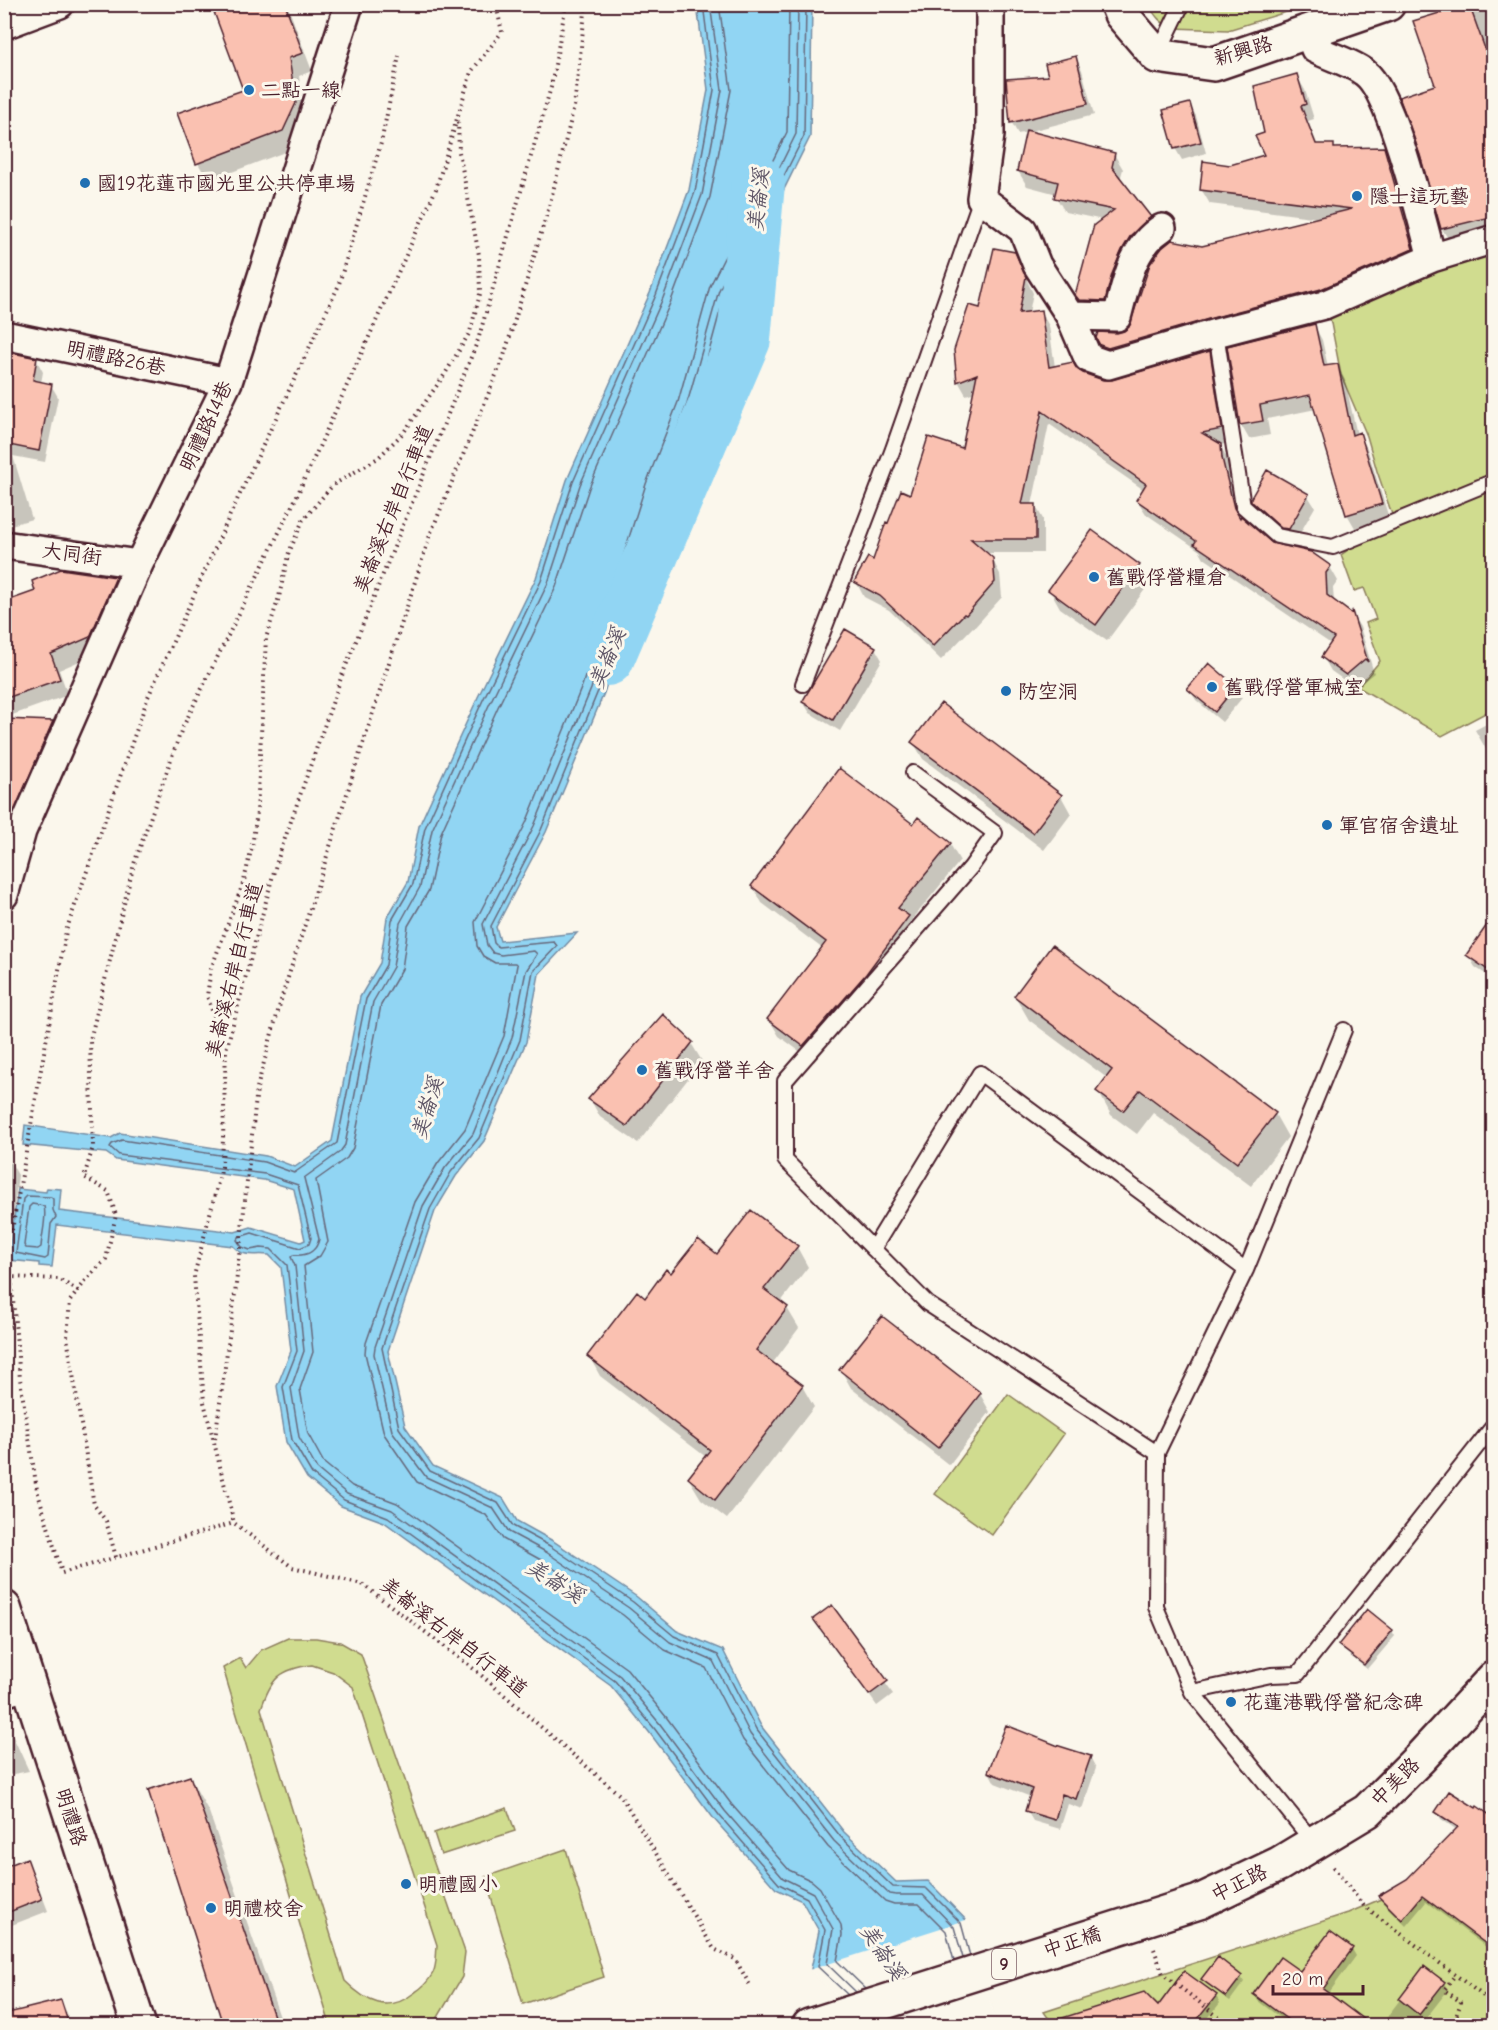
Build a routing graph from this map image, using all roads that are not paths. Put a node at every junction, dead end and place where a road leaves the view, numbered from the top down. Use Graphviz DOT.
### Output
graph roads {
  1 [pos="60,4"];
  2 [pos="349,4"];
  3 [pos="990,4"];
  4 [pos="1117,4"];
  5 [pos="1182,4"];
  6 [pos="1388,4"];
  7 [pos="4,25"];
  8 [pos="1308,31"];
  9 [pos="1158,56"];
  10 [pos="981,198"];
  11 [pos="1162,228"];
  12 [pos="1494,239"];
  13 [pos="1432,258"];
  14 [pos="1070,316"];
  15 [pos="1216,333"];
  16 [pos="4,335"];
  17 [pos="228,382"];
  18 [pos="1494,481"];
  19 [pos="4,545"];
  20 [pos="139,564"];
  21 [pos="803,684"];
  22 [pos="913,773"];
  23 [pos="14,834"];
  24 [pos="4,895"];
  25 [pos="1344,1030"];
  26 [pos="873,1249"];
  27 [pos="1245,1270"];
  28 [pos="1494,1425"];
  29 [pos="1157,1453"];
  30 [pos="4,1608"];
  31 [pos="1494,1678"];
  32 [pos="16,1689"];
  33 [pos="1192,1692"];
  34 [pos="1314,1843"];
  35 [pos="1279,1864"];
  36 [pos="1198,1902"];
  37 [pos="140,2025"];
  38 [pos="809,2025"];
  1 -- 7 [label="street"];
  2 -- 17 [label="street, 明禮路14巷"];
  3 -- 10 [label="street"];
  4 -- 9 [label="main road"];
  5 -- 9 [label="lane"];
  6 -- 8 [label="main road, 新興路"];
  8 -- 9 [label="main road, 新興路"];
  8 -- 13 [label="street"];
  10 -- 14 [label="street"];
  10 -- 21 [label="lane"];
  11 -- 14 [label="street"];
  12 -- 13 [label="street"];
  13 -- 15 [label="street"];
  14 -- 15 [label="street"];
  15 -- 18 [label="lane"];
  16 -- 17 [label="street, 明禮路26巷"];
  17 -- 20 [label="street, 明禮路14巷"];
  19 -- 20 [label="street, 大同街"];
  20 -- 23 [label="street, 明禮路14巷"];
  22 -- 26 [label="lane"];
  23 -- 24 [label="street, 明禮路14巷"];
  25 -- 27 [label="lane"];
  26 -- 27 [label="lane"];
  26 -- 29 [label="lane"];
  27 -- 29 [label="lane"];
  28 -- 33 [label="lane"];
  29 -- 33 [label="lane"];
  30 -- 32 [label="main road, 明禮路"];
  31 -- 34 [label="main road, 中美路 / 9"];
  32 -- 37 [label="main road, 明禮路"];
  33 -- 34 [label="lane"];
  34 -- 35 [label="main road, 中美路 / 9"];
  35 -- 36 [label="main road, 中正路 / 9"];
  36 -- 38 [label="main road, 中正橋 / 9"];
}
